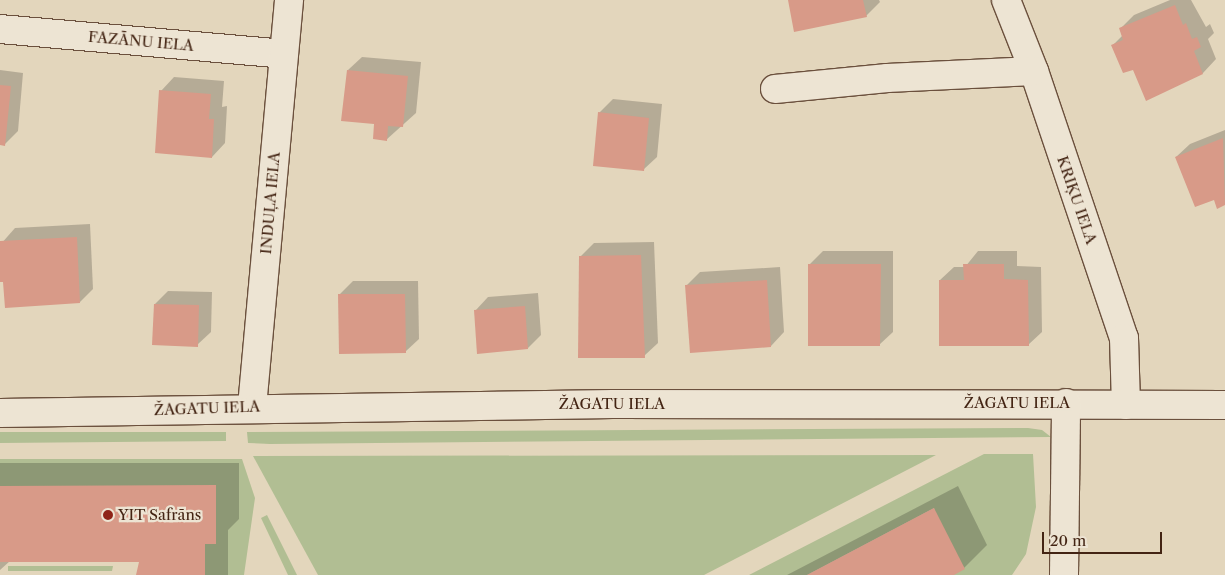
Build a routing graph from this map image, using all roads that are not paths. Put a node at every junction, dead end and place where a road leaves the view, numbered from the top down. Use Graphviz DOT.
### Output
graph roads {
  1 [pos="289,0"];
  2 [pos="1006,0"];
  3 [pos="0,29"];
  4 [pos="283,54"];
  5 [pos="1034,71"];
  6 [pos="776,89"];
  7 [pos="1066,403"];
  8 [pos="1126,404"];
  9 [pos="1225,405"];
  10 [pos="252,407"];
  11 [pos="0,414"];
  12 [pos="1064,575"];
  1 -- 4 [label="street, INDUĻA IELA"];
  2 -- 5 [label="street, KRIĶU IELA"];
  3 -- 4 [label="street, FAZĀNU IELA"];
  4 -- 10 [label="street, INDUĻA IELA"];
  5 -- 6 [label="street"];
  5 -- 8 [label="street, KRIĶU IELA"];
  7 -- 8 [label="street, ŽAGATU IELA"];
  7 -- 10 [label="street, ŽAGATU IELA"];
  7 -- 12 [label="street"];
  8 -- 9 [label="street, ŽAGATU IELA"];
  10 -- 11 [label="street, ŽAGATU IELA"];
}
